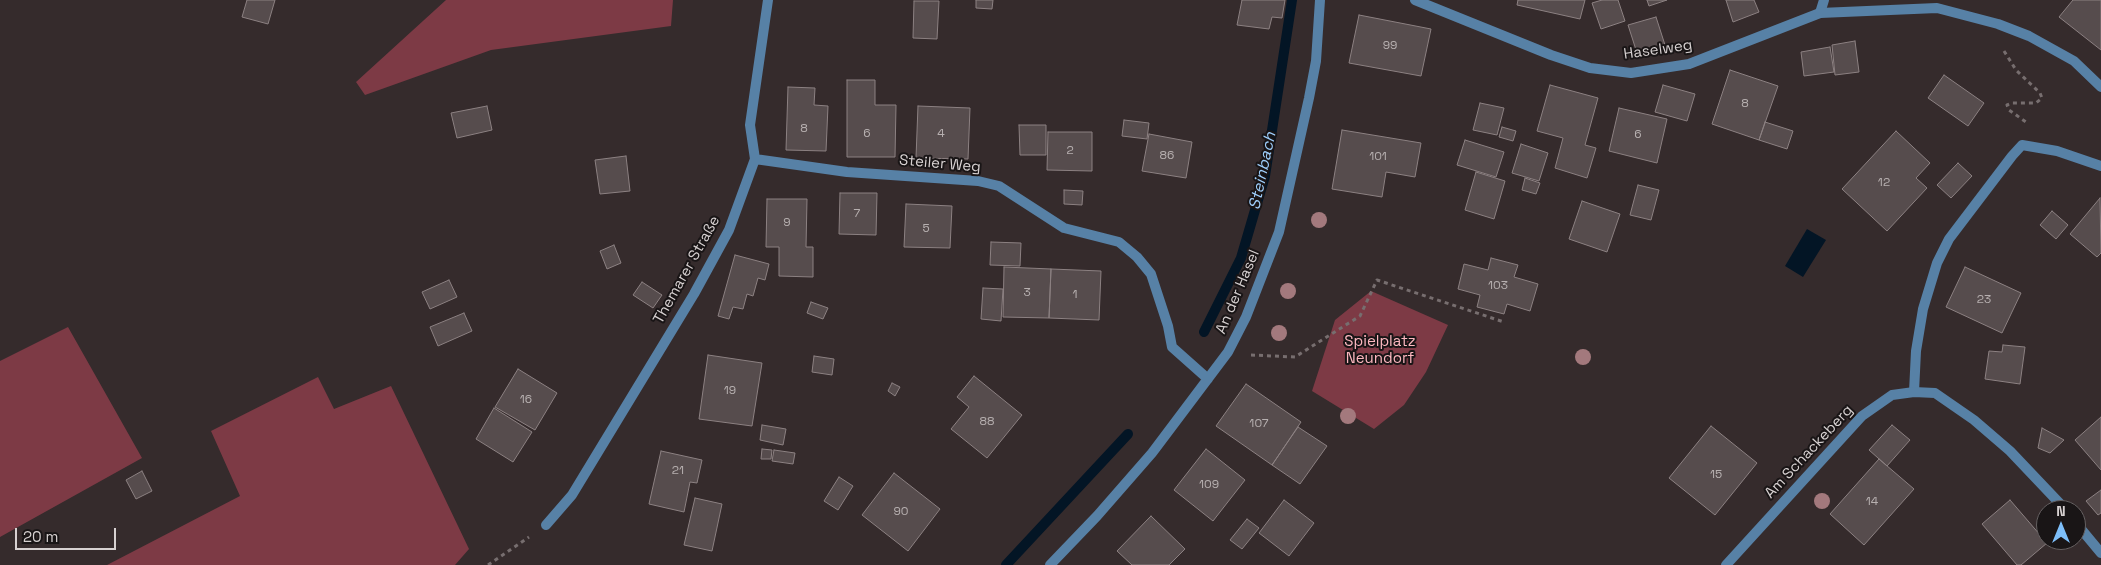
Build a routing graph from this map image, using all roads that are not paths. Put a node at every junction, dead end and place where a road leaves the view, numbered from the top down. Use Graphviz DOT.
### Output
graph roads {
  1 [pos="768,0"];
  2 [pos="1320,0"];
  3 [pos="1415,0"];
  4 [pos="1824,0"];
  5 [pos="1820,13"];
  6 [pos="2101,87"];
  7 [pos="755,159"];
  8 [pos="2101,166"];
  9 [pos="1208,379"];
  10 [pos="1914,392"];
  11 [pos="2057,500"];
  12 [pos="546,525"];
  13 [pos="2086,535"];
  14 [pos="2101,553"];
  15 [pos="1050,565"];
  16 [pos="1726,565"];
  1 -- 7 [label="street, Themarer Straße"];
  2 -- 9 [label="street, An der Hasel"];
  3 -- 5 [label="street, Haselweg"];
  4 -- 5 [label="street"];
  5 -- 6 [label="street, Haselweg"];
  7 -- 9 [label="street, Steiler Weg"];
  7 -- 12 [label="street, Themarer Straße"];
  8 -- 10 [label="street"];
  9 -- 15 [label="street, An der Hasel"];
  10 -- 11 [label="street, Am Schackeberg"];
  10 -- 16 [label="street, Am Schackeberg"];
  13 -- 14 [label="street"];
}
